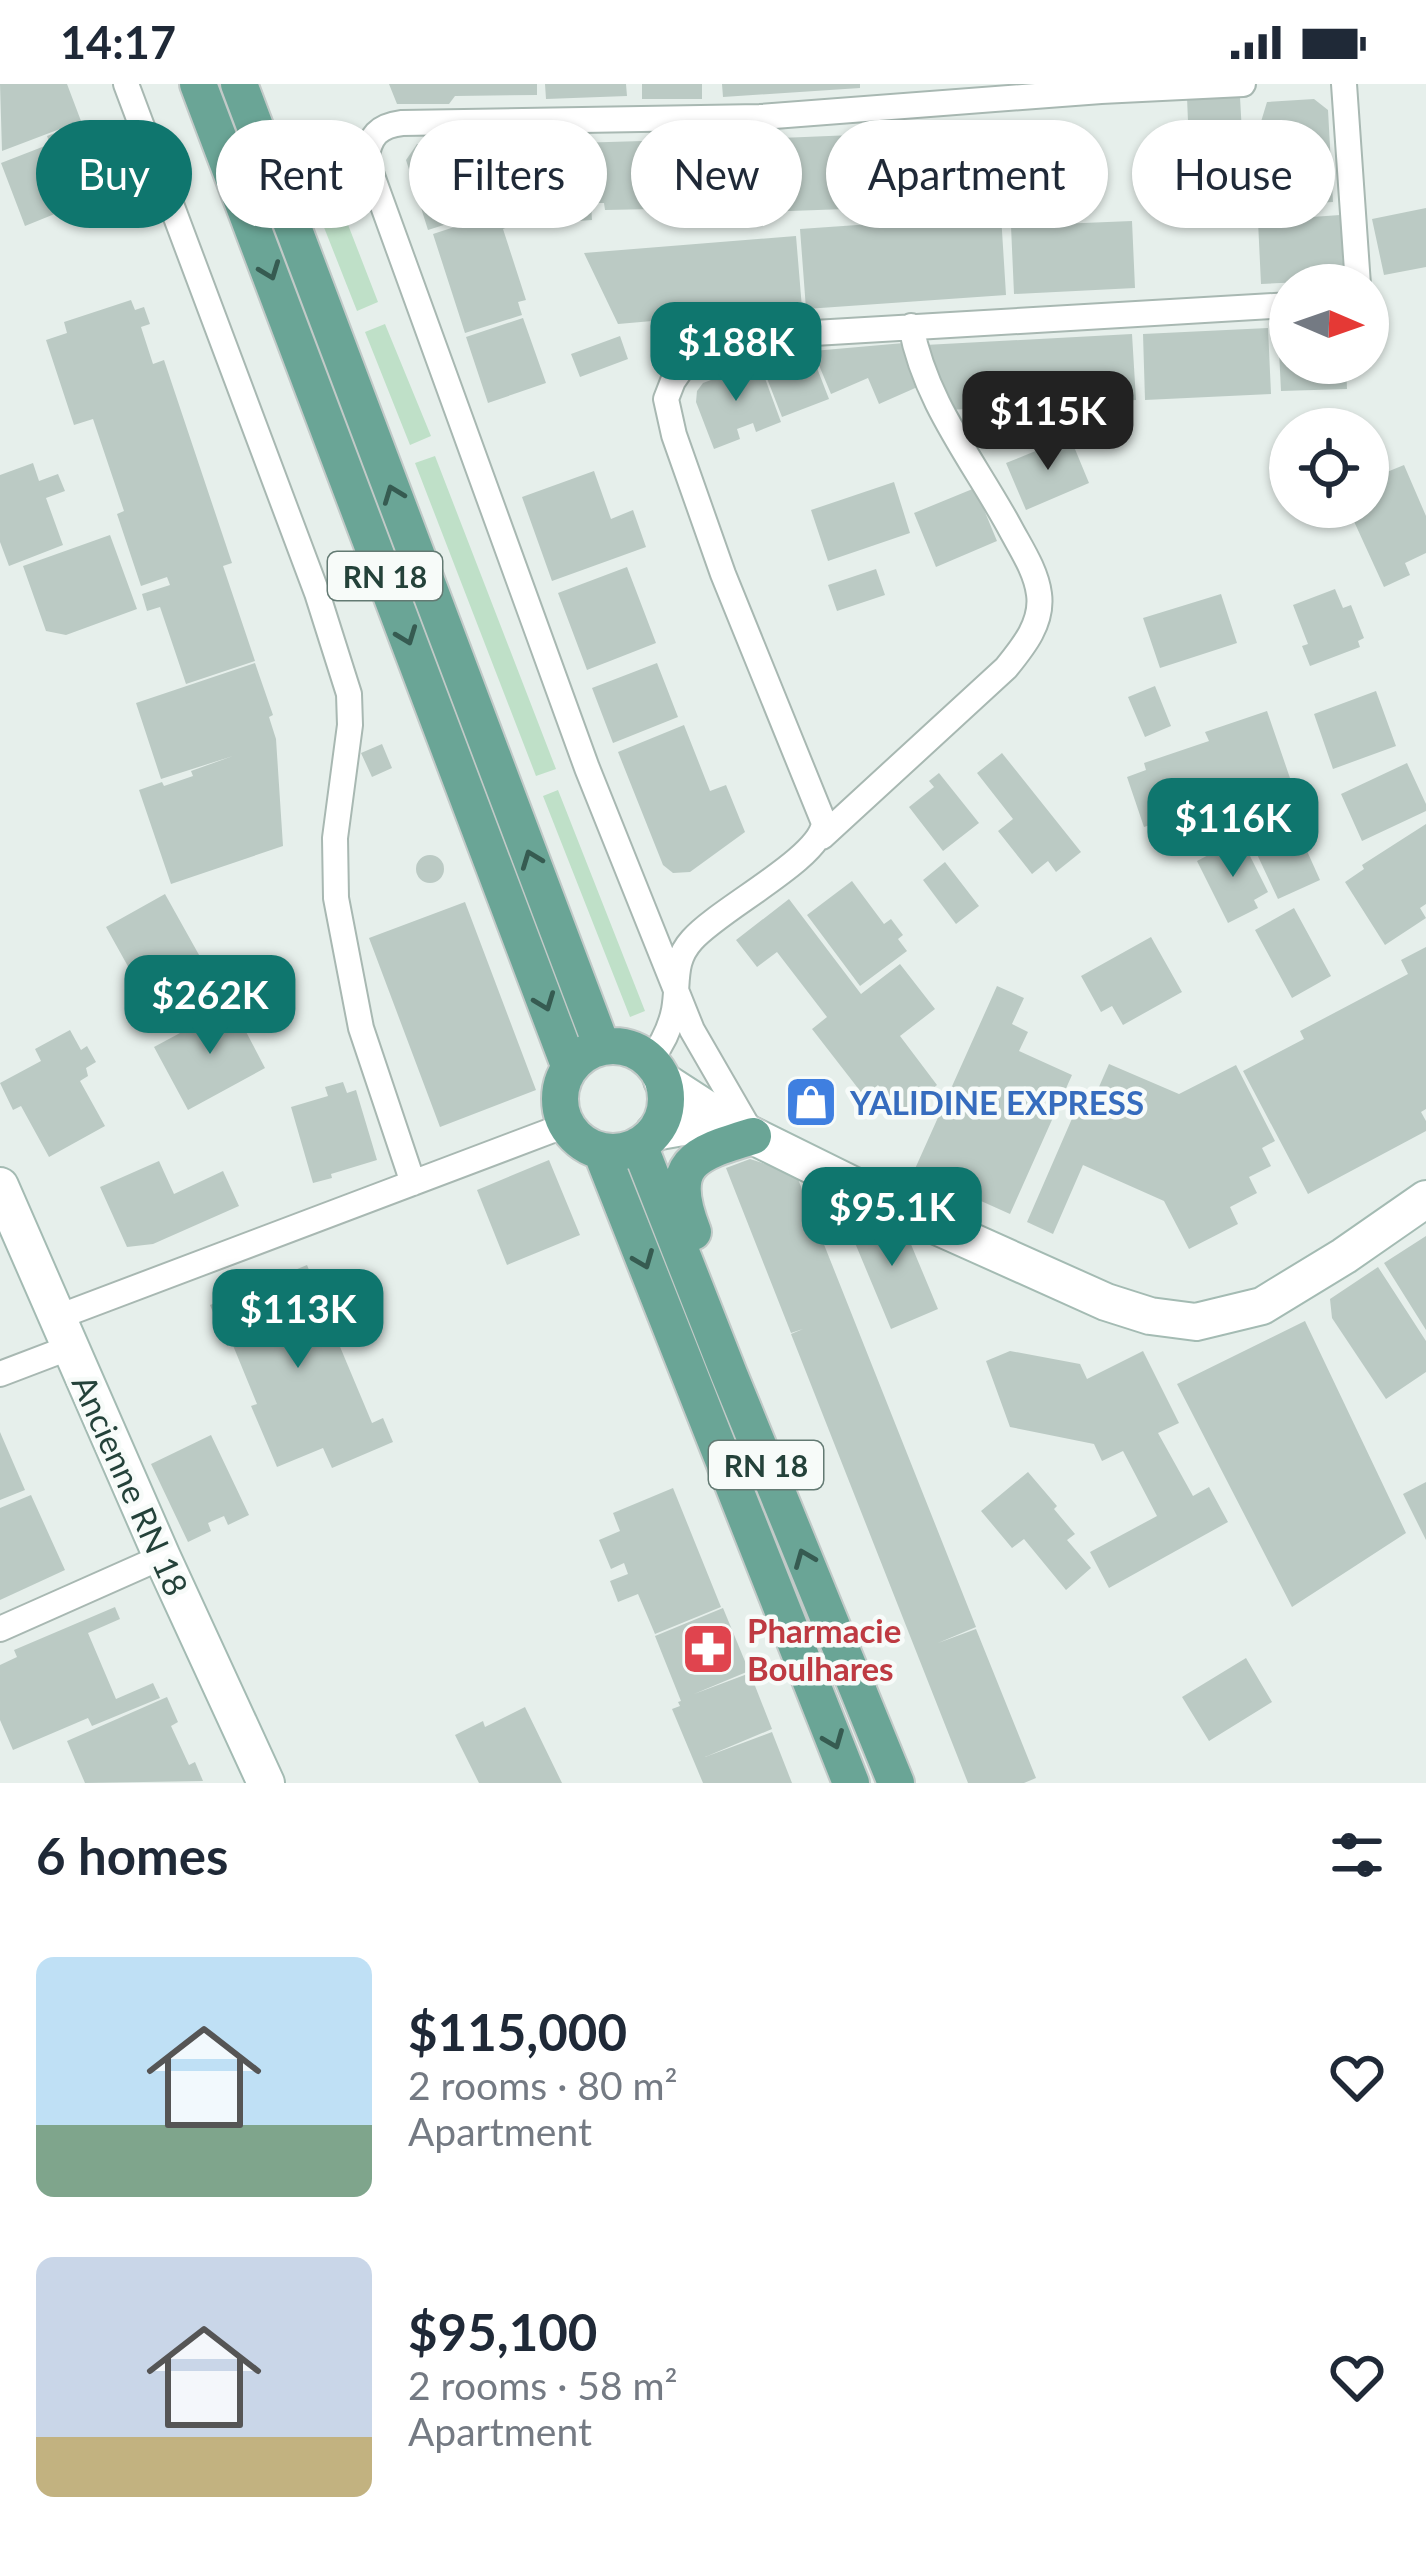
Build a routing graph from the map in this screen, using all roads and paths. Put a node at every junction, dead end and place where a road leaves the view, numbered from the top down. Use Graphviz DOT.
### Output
graph roads {
  1 [pos="126,84"];
  2 [pos="198,84"];
  3 [pos="239,84"];
  4 [pos="1244,84"];
  5 [pos="1344,84"];
  6 [pos="1357,264"];
  7 [pos="1269,306"];
  8 [pos="911,326"];
  9 [pos="822,836"];
  10 [pos="676,990"];
  11 [pos="602,1047"];
  12 [pos="570,1068"];
  13 [pos="656,1070"];
  14 [pos="566,1125"];
  15 [pos="743,1131"];
  16 [pos="647,1138"];
  17 [pos="601,1151"];
  18 [pos="412,1183"];
  19 [pos="0,1186"];
  20 [pos="1426,1199"];
  21 [pos="65,1332"];
  22 [pos="0,1374"];
  23 [pos="728,1374"];
  24 [pos="161,1557"];
  25 [pos="0,1629"];
  26 [pos="266,1783"];
  27 [pos="851,1783"];
  28 [pos="896,1783"];
  1 -- 18 [label="street"];
  2 -- 12 [label="main road, RN 18, one-way"];
  11 -- 3 [label="main road, RN 18, one-way"];
  4 -- 10 [label="street"];
  5 -- 6 [label="street"];
  7 -- 8 [label="street"];
  8 -- 9 [label="street"];
  8 -- 9 [label="street"];
  9 -- 10 [label="street"];
  10 -- 13 [label="street"];
  10 -- 15 [label="street"];
  11 -- 12 [label="main road"];
  11 -- 13 [label="main road"];
  12 -- 14 [label="main road"];
  13 -- 15 [label="main road"];
  13 -- 16 [label="main road"];
  14 -- 17 [label="main road"];
  14 -- 18 [label="street"];
  15 -- 16 [label="main road"];
  15 -- 20 [label="main road"];
  15 -- 23 [label="main road"];
  16 -- 17 [label="main road"];
  16 -- 23 [label="main road, RN 18"];
  17 -- 27 [label="main road, RN 18, one-way"];
  18 -- 21 [label="street"];
  19 -- 21 [label="main road, Ancienne RN 18"];
  21 -- 22 [label="street"];
  21 -- 24 [label="main road, Ancienne RN 18"];
  28 -- 23 [label="main road, RN 18, one-way"];
  24 -- 25 [label="street"];
  24 -- 26 [label="main road, Ancienne RN 18"];
}
